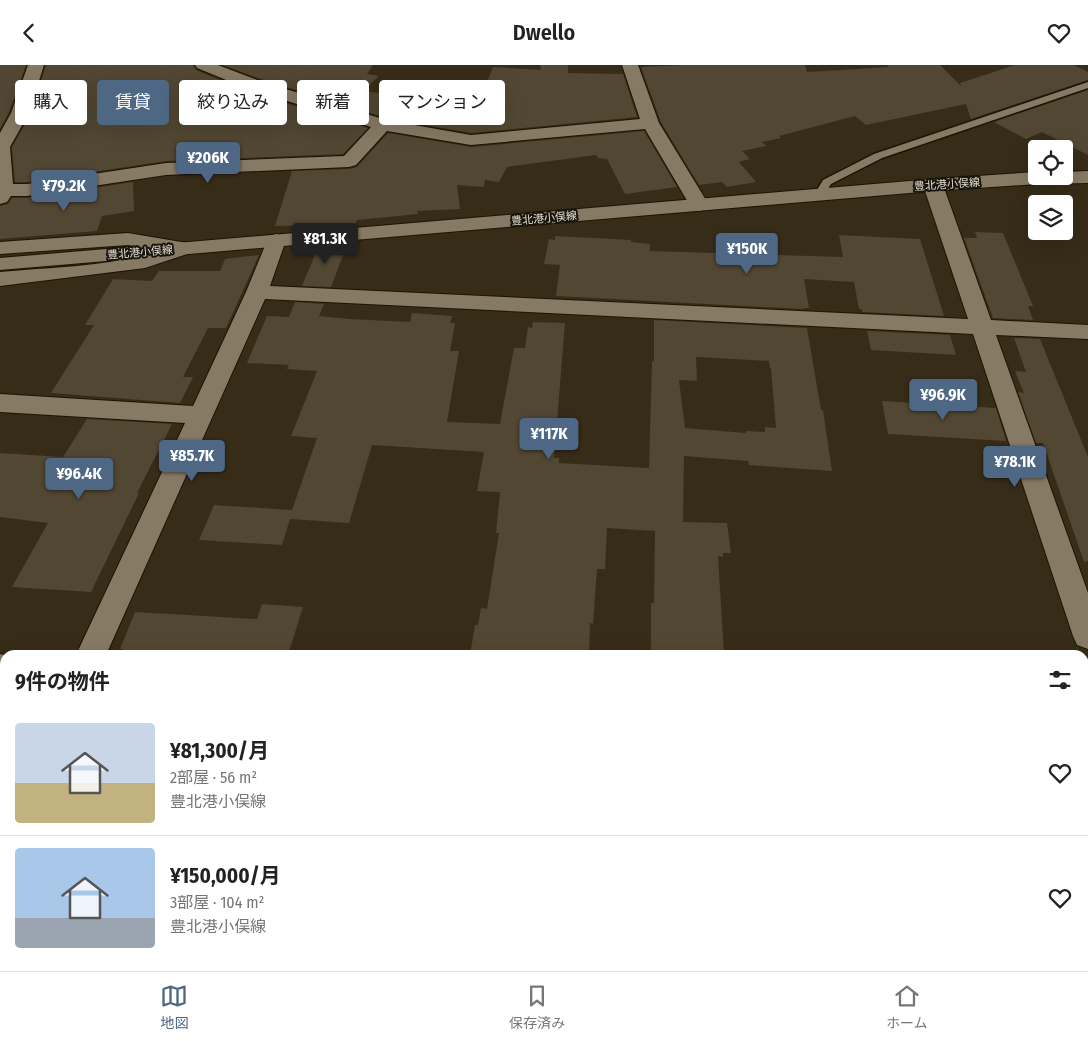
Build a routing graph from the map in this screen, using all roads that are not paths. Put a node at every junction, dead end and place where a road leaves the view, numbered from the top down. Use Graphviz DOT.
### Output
graph roads {
  1 [pos="36,65"];
  2 [pos="204,65"];
  3 [pos="630,65"];
  4 [pos="1088,85"];
  5 [pos="650,123"];
  6 [pos="379,124"];
  7 [pos="383,125"];
  8 [pos="1088,177"];
  9 [pos="934,185"];
  10 [pos="1,192"];
  11 [pos="819,195"];
  12 [pos="699,205"];
  13 [pos="276,240"];
  14 [pos="0,248"];
  15 [pos="186,248"];
  16 [pos="0,264"];
  17 [pos="0,279"];
  18 [pos="257,292"];
  19 [pos="982,326"];
  20 [pos="1088,331"];
  21 [pos="0,403"];
  22 [pos="200,415"];
  23 [pos="1088,636"];
  24 [pos="93,650"];
  1 -- 10 [label="street"];
  2 -- 6 [label="street"];
  3 -- 5 [label="street"];
  4 -- 11 [label="lane"];
  5 -- 7 [label="street"];
  5 -- 12 [label="street"];
  7 -- 10 [label="street"];
  8 -- 9 [label="street, 豊北港小俣線"];
  9 -- 11 [label="street, 豊北港小俣線"];
  9 -- 19 [label="street"];
  11 -- 12 [label="street, 豊北港小俣線"];
  12 -- 13 [label="street, 豊北港小俣線"];
  13 -- 15 [label="street, 豊北港小俣線"];
  13 -- 18 [label="street"];
  14 -- 15 [label="street"];
  15 -- 16 [label="street, 豊北港小俣線"];
  15 -- 17 [label="street"];
  18 -- 19 [label="street"];
  18 -- 22 [label="street"];
  19 -- 20 [label="street"];
  19 -- 23 [label="street"];
  21 -- 22 [label="street"];
  22 -- 24 [label="street"];
}
